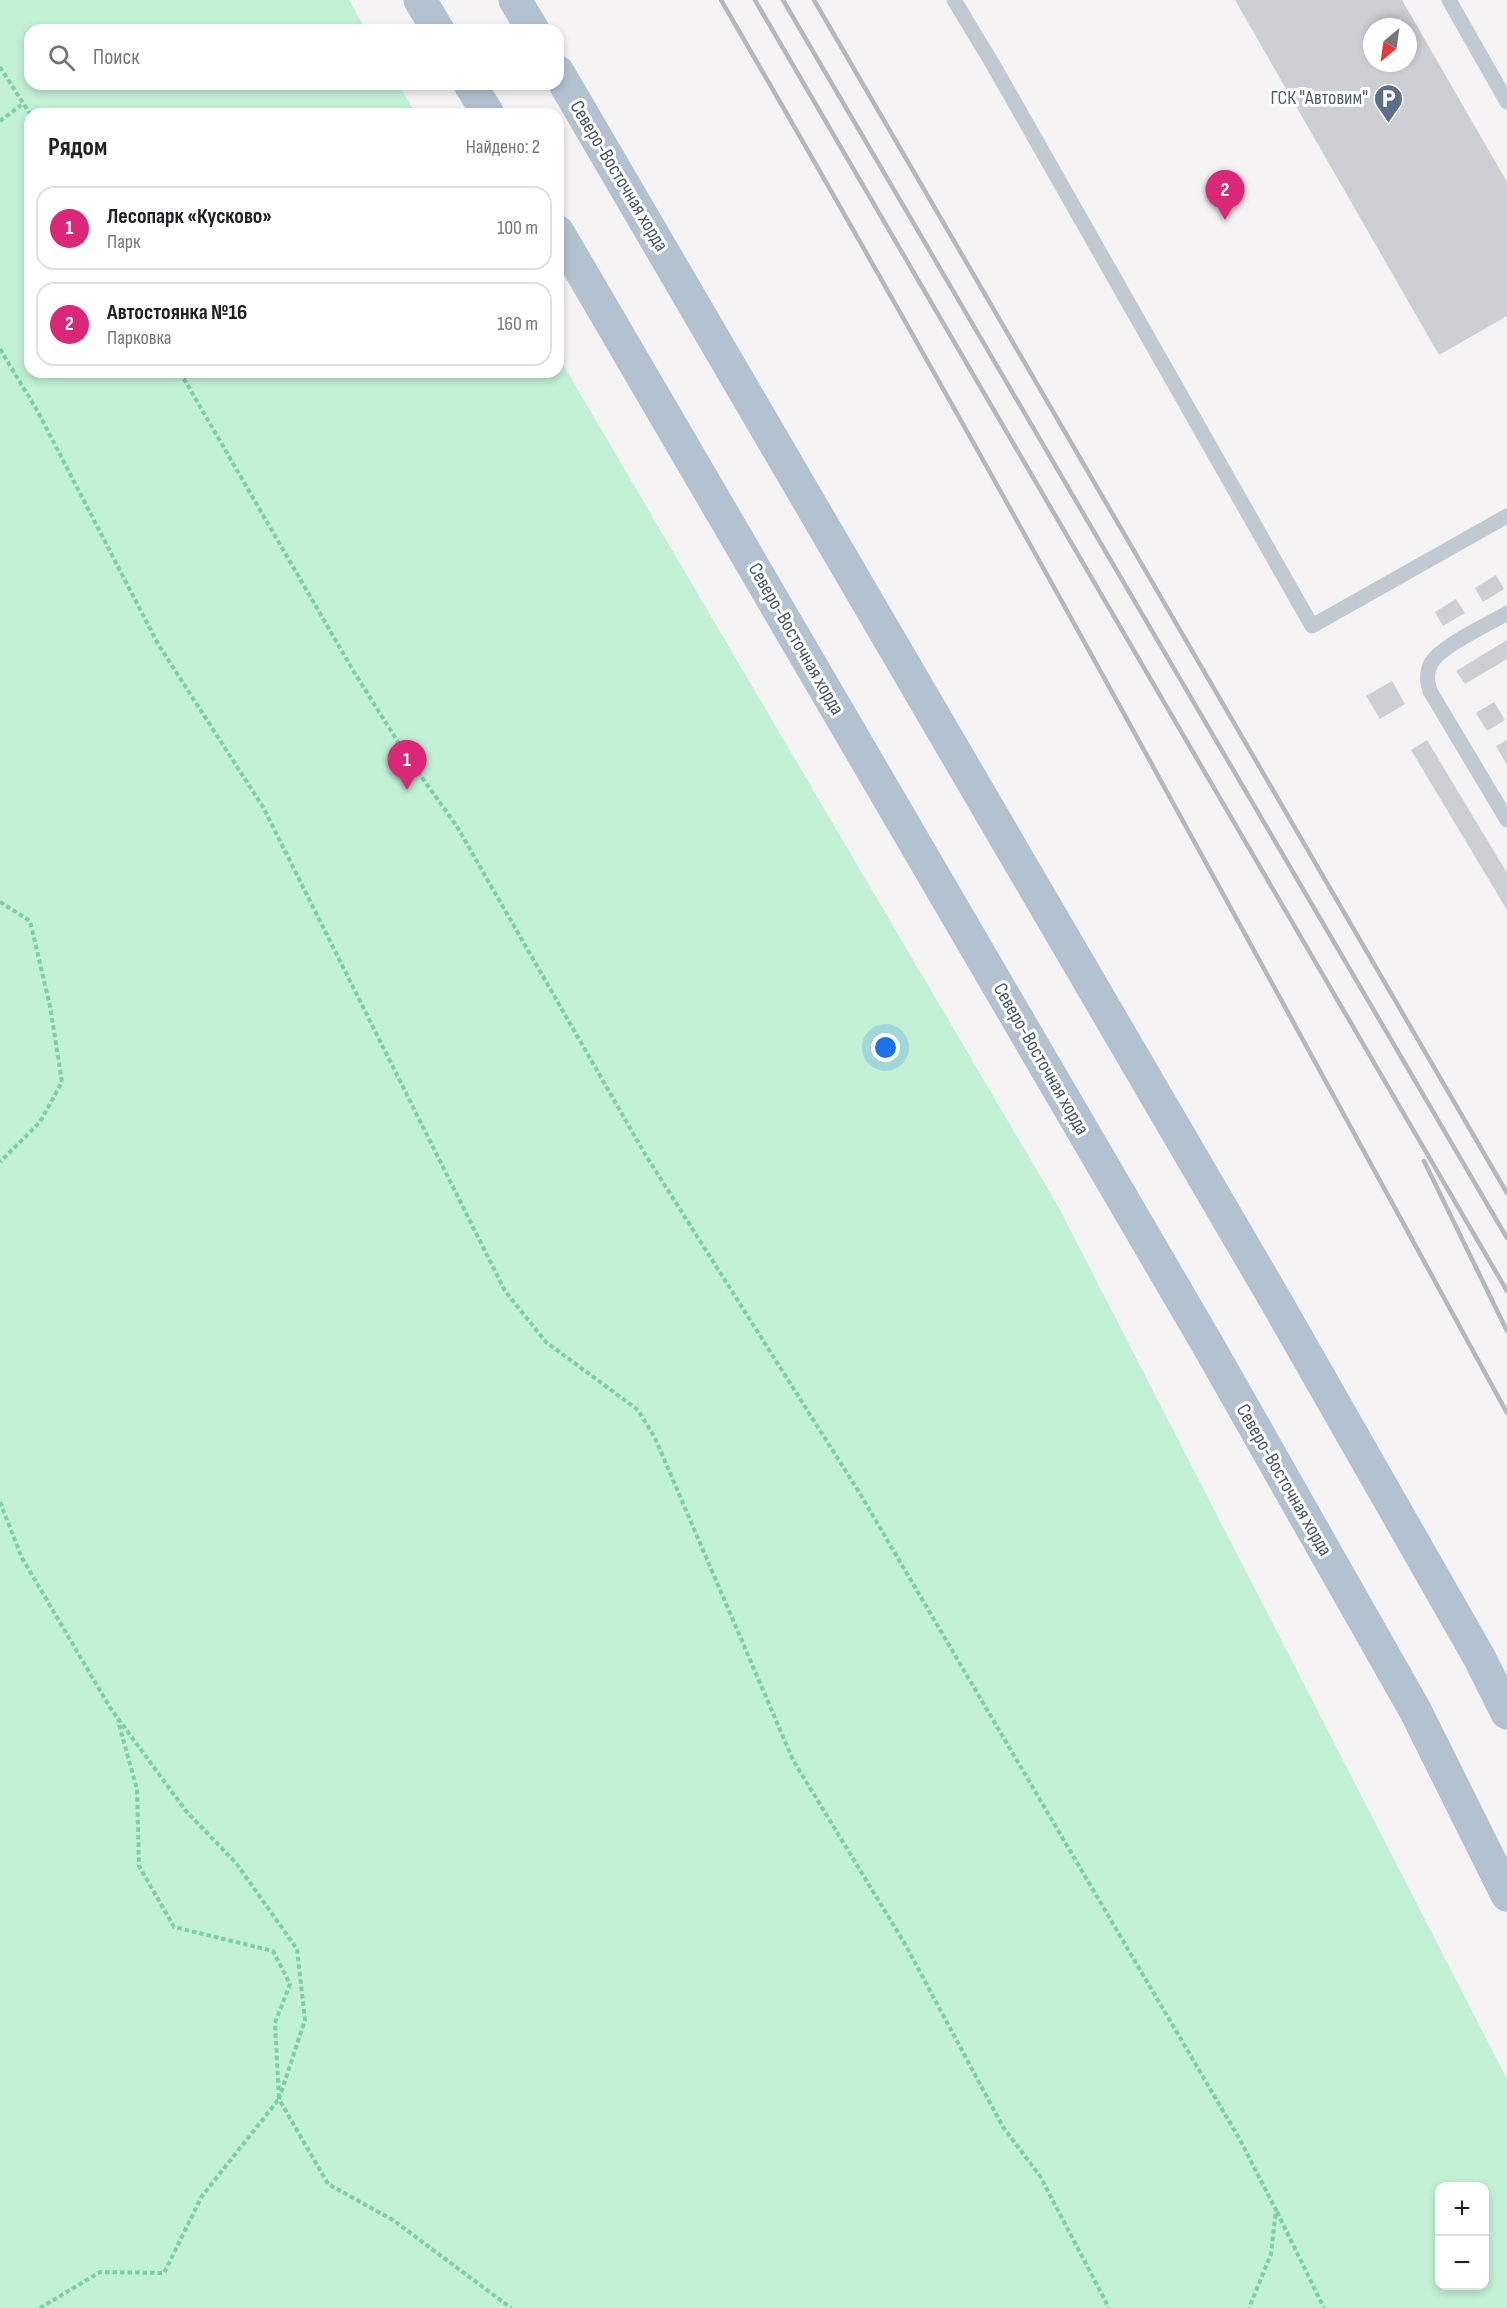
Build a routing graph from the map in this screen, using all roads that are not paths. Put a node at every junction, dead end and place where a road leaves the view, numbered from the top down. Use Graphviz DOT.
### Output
graph roads {
  1 [pos="420,0"];
  2 [pos="515,0"];
  3 [pos="954,0"];
  4 [pos="1449,0"];
  5 [pos="434,24"];
  6 [pos="529,24"];
  7 [pos="564,82"];
  8 [pos="474,90"];
  9 [pos="1507,102"];
  10 [pos="484,108"];
  11 [pos="564,242"];
  12 [pos="1507,516"];
  13 [pos="1507,613"];
  14 [pos="1507,820"];
  15 [pos="1507,1713"];
  16 [pos="1507,1895"];
  1 -- 5 [label="main road"];
  2 -- 6 [label="main road"];
  3 -- 12 [label="lane"];
  4 -- 9 [label="lane"];
  7 -- 15 [label="main road, Северо-Восточная хорда"];
  8 -- 10 [label="main road"];
  11 -- 16 [label="main road, Северо-Восточная хорда"];
  13 -- 14 [label="lane"];
}
